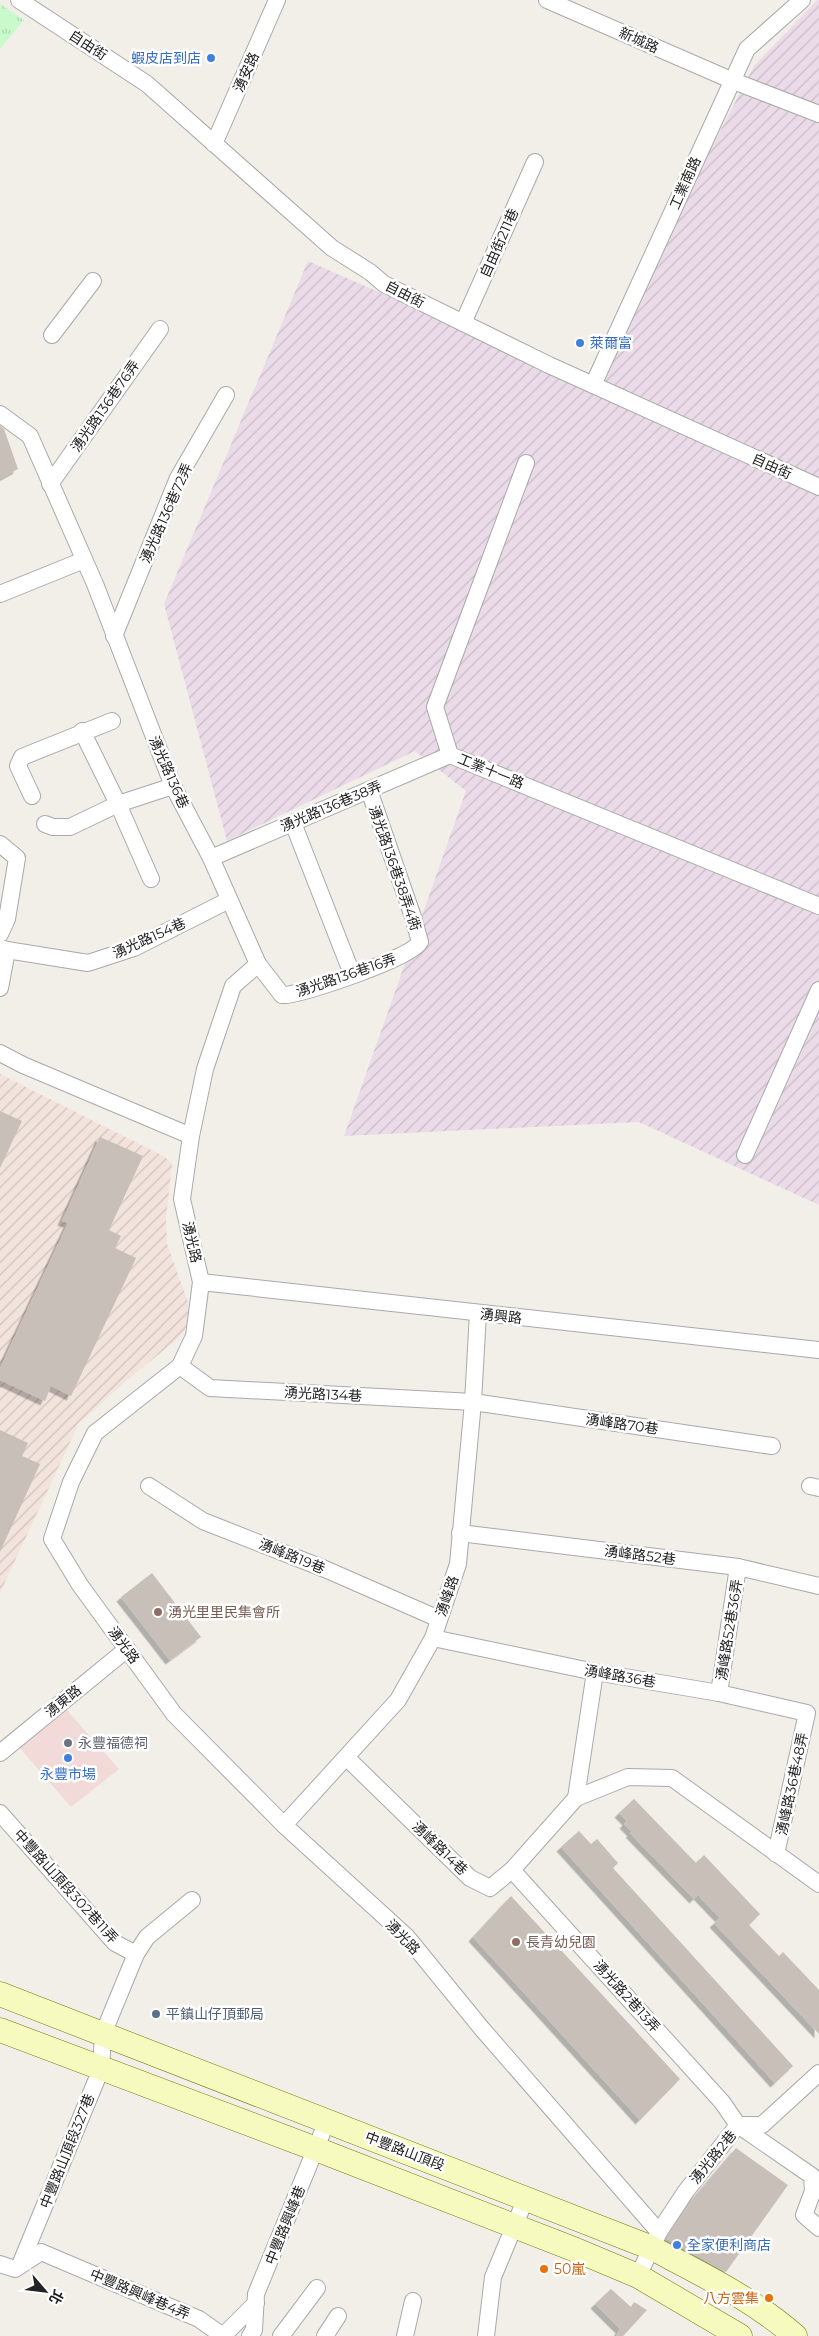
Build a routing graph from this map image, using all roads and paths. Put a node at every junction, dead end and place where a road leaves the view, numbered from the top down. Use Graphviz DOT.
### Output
graph roads {
  1 [pos="19,0"];
  2 [pos="277,0"];
  3 [pos="547,0"];
  4 [pos="802,0"];
  5 [pos="731,80"];
  6 [pos="819,114"];
  7 [pos="214,144"];
  8 [pos="535,162"];
  9 [pos="93,281"];
  10 [pos="463,323"];
  11 [pos="160,329"];
  12 [pos="52,335"];
  13 [pos="593,386"];
  14 [pos="226,395"];
  15 [pos="0,414"];
  16 [pos="526,463"];
  17 [pos="50,484"];
  18 [pos="819,487"];
  19 [pos="84,560"];
  20 [pos="0,594"];
  21 [pos="114,636"];
  22 [pos="112,720"];
  23 [pos="82,731"];
  24 [pos="450,755"];
  25 [pos="173,786"];
  26 [pos="369,790"];
  27 [pos="32,796"];
  28 [pos="118,804"];
  29 [pos="292,823"];
  30 [pos="45,824"];
  31 [pos="0,844"];
  32 [pos="212,858"];
  33 [pos="151,879"];
  34 [pos="229,900"];
  35 [pos="819,906"];
  36 [pos="0,934"];
  37 [pos="417,947"];
  38 [pos="3,949"];
  39 [pos="258,964"];
  40 [pos="352,974"];
  41 [pos="0,988"];
  42 [pos="819,990"];
  43 [pos="0,1053"];
  44 [pos="191,1136"];
  45 [pos="745,1155"];
  46 [pos="201,1282"];
  47 [pos="478,1313"];
  48 [pos="819,1350"];
  49 [pos="180,1366"];
  50 [pos="473,1402"];
  51 [pos="772,1446"];
  52 [pos="148,1486"];
  53 [pos="460,1533"];
  54 [pos="738,1567"];
  55 [pos="819,1586"];
  56 [pos="440,1618"];
  57 [pos="433,1638"];
  58 [pos="127,1649"];
  59 [pos="595,1672"];
  60 [pos="719,1693"];
  61 [pos="807,1713"];
  62 [pos="0,1753"];
  63 [pos="347,1758"];
  64 [pos="576,1798"];
  65 [pos="0,1813"];
  66 [pos="284,1825"];
  67 [pos="776,1854"];
  68 [pos="512,1870"];
  69 [pos="819,1884"];
  70 [pos="192,1900"];
  71 [pos="136,1954"];
  72 [pos="0,1994"];
  73 [pos="0,2030"];
  74 [pos="103,2034"];
  75 [pos="101,2069"];
  76 [pos="819,2072"];
  77 [pos="327,2121"];
  78 [pos="738,2125"];
  79 [pos="316,2149"];
  80 [pos="526,2198"];
  81 [pos="513,2226"];
  82 [pos="819,2228"];
  83 [pos="655,2240"];
  84 [pos="0,2264"];
  85 [pos="20,2265"];
  86 [pos="638,2276"];
  87 [pos="318,2288"];
  88 [pos="413,2301"];
  89 [pos="256,2303"];
  90 [pos="338,2316"];
  91 [pos="252,2333"];
  92 [pos="281,2336"];
  93 [pos="325,2336"];
  94 [pos="405,2336"];
  95 [pos="486,2336"];
  96 [pos="740,2336"];
  97 [pos="795,2336"];
  1 -- 7 [label="street, 自由街"];
  2 -- 7 [label="street, 湧安路"];
  3 -- 5 [label="street, 新城路"];
  4 -- 5 [label="street, 工業南路"];
  5 -- 6 [label="street, 新城路"];
  5 -- 13 [label="street, 工業南路"];
  7 -- 10 [label="street, 自由街"];
  8 -- 10 [label="street, 自由街211巷"];
  9 -- 12 [label="street"];
  10 -- 13 [label="street, 自由街"];
  11 -- 17 [label="street, 湧光路136巷76弄"];
  13 -- 18 [label="street, 自由街"];
  14 -- 21 [label="street, 湧光路136巷72弄"];
  15 -- 17 [label="street, 湧光路136巷"];
  16 -- 24 [label="street, 工業十一路"];
  17 -- 19 [label="street, 湧光路136巷"];
  19 -- 20 [label="street"];
  19 -- 21 [label="street, 湧光路136巷"];
  21 -- 25 [label="street, 湧光路136巷"];
  22 -- 23 [label="street"];
  23 -- 27 [label="street"];
  23 -- 28 [label="street"];
  24 -- 26 [label="street, 湧光路136巷38弄"];
  24 -- 35 [label="street, 工業十一路"];
  25 -- 28 [label="street"];
  25 -- 32 [label="street, 湧光路136巷"];
  26 -- 29 [label="street, 湧光路136巷38弄"];
  26 -- 37 [label="street, 湧光路136巷38弄4衖"];
  28 -- 30 [label="street"];
  28 -- 33 [label="street"];
  29 -- 32 [label="street, 湧光路136巷38弄"];
  29 -- 40 [label="street"];
  31 -- 36 [label="street"];
  32 -- 34 [label="street, 湧光路136巷"];
  34 -- 38 [label="street, 湧光路154巷"];
  34 -- 39 [label="street, 湧光路136巷"];
  37 -- 40 [label="street, 湧光路136巷16弄"];
  38 -- 41 [label="street"];
  39 -- 40 [label="street, 湧光路136巷16弄"];
  39 -- 44 [label="street"];
  42 -- 45 [label="street"];
  43 -- 44 [label="street"];
  44 -- 46 [label="street, 湧光路"];
  46 -- 47 [label="street, 湧興路"];
  46 -- 49 [label="street, 湧光路"];
  47 -- 48 [label="street, 湧興路"];
  47 -- 50 [label="street, 湧峰路"];
  49 -- 50 [label="street, 湧光路134巷"];
  49 -- 58 [label="street, 湧光路"];
  50 -- 51 [label="street, 湧峰路70巷"];
  50 -- 53 [label="street, 湧峰路"];
  52 -- 56 [label="street, 湧峰路19巷"];
  53 -- 54 [label="street, 湧峰路52巷"];
  53 -- 56 [label="street, 湧峰路"];
  54 -- 55 [label="street, 湧峰路52巷"];
  54 -- 60 [label="street, 湧峰路52巷36弄"];
  56 -- 57 [label="street, 湧峰路"];
  57 -- 59 [label="street, 湧峰路36巷"];
  57 -- 63 [label="street, 湧峰路"];
  58 -- 62 [label="street, 湧東路"];
  58 -- 66 [label="street, 湧光路"];
  59 -- 60 [label="street, 湧峰路36巷"];
  59 -- 64 [label="street"];
  60 -- 61 [label="street, 湧峰路36巷"];
  61 -- 67 [label="street, 湧峰路36巷48弄"];
  63 -- 66 [label="street, 湧峰路"];
  63 -- 68 [label="street, 湧峰路14巷"];
  64 -- 67 [label="street"];
  64 -- 68 [label="street, 湧峰路14巷"];
  65 -- 71 [label="street, 中豐路山頂段302巷11弄"];
  66 -- 83 [label="street, 湧光路"];
  67 -- 69 [label="street"];
  68 -- 78 [label="street, 湧光路2巷13弄"];
  70 -- 71 [label="street, 中豐路山頂段327巷"];
  71 -- 74 [label="street, 中豐路山頂段327巷"];
  72 -- 74 [label="main road, 中豐路山頂段"];
  73 -- 75 [label="main road"];
  74 -- 75 [label="street, 中豐路山頂段327巷"];
  74 -- 77 [label="main road, 中豐路山頂段"];
  75 -- 79 [label="main road"];
  75 -- 85 [label="street, 中豐路山頂段327巷"];
  76 -- 78 [label="street, 湧光路2巷"];
  77 -- 79 [label="street, 中豐路興峰巷"];
  77 -- 80 [label="main road, 中豐路山頂段"];
  78 -- 82 [label="street"];
  78 -- 83 [label="street, 湧光路2巷"];
  79 -- 81 [label="main road"];
  79 -- 89 [label="street, 中豐路興峰巷"];
  80 -- 81 [label="street"];
  80 -- 83 [label="main road, 中豐路山頂段"];
  81 -- 86 [label="main road"];
  81 -- 95 [label="street"];
  83 -- 86 [label="street, 湧光路2巷"];
  83 -- 97 [label="main road, 中豐路山頂段"];
  84 -- 85 [label="street"];
  85 -- 89 [label="street, 中豐路興峰巷4弄"];
  86 -- 96 [label="main road"];
  87 -- 92 [label="street"];
  88 -- 94 [label="street"];
  89 -- 91 [label="street, 中豐路興峰巷"];
  90 -- 93 [label="street"];
}
